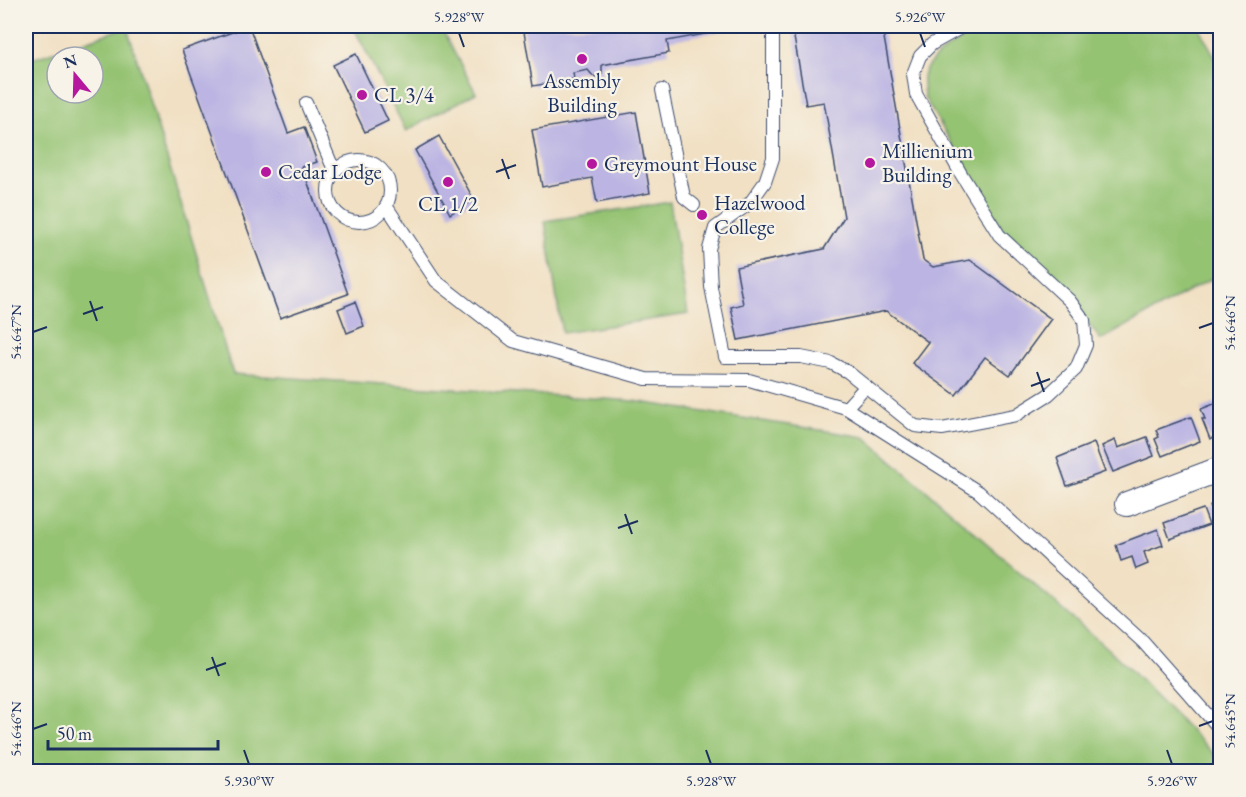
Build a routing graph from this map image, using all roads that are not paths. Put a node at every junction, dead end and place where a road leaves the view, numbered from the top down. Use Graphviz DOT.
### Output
graph roads {
  1 [pos="773,26"];
  2 [pos="964,26"];
  3 [pos="662,90"];
  4 [pos="306,103"];
  5 [pos="337,169"];
  6 [pos="694,205"];
  7 [pos="387,207"];
  8 [pos="866,386"];
  9 [pos="846,408"];
  10 [pos="1221,469"];
  11 [pos="1127,504"];
  12 [pos="1221,729"];
  1 -- 8 [label="lane"];
  2 -- 8 [label="lane"];
  3 -- 6 [label="lane"];
  4 -- 5 [label="lane"];
  5 -- 7 [label="lane"];
  5 -- 7 [label="lane"];
  7 -- 9 [label="lane"];
  8 -- 9 [label="lane"];
  9 -- 12 [label="lane"];
  10 -- 11 [label="street"];
}
